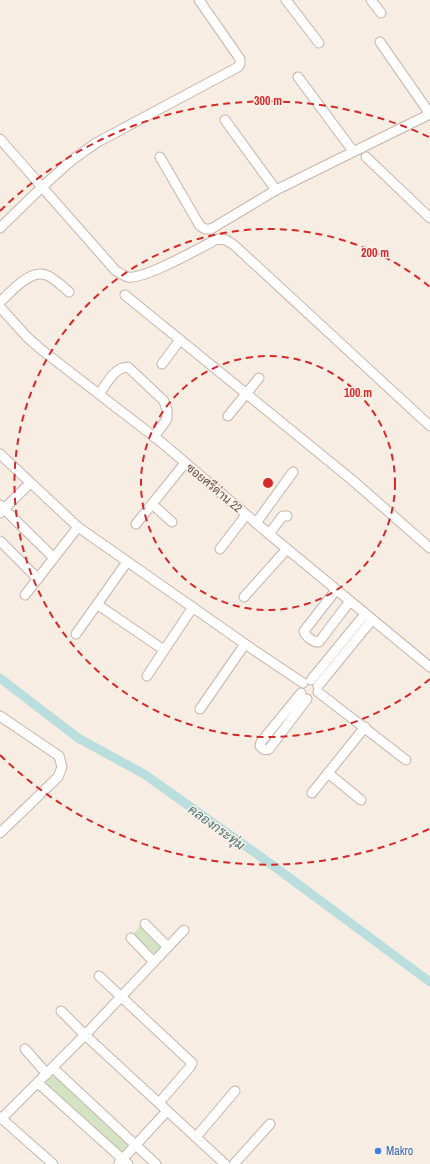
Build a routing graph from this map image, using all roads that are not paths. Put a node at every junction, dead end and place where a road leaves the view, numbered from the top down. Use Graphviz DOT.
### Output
graph roads {
  1 [pos="199,0"];
  2 [pos="371,0"];
  3 [pos="291,2"];
  4 [pos="380,13"];
  5 [pos="380,42"];
  6 [pos="318,43"];
  7 [pos="298,77"];
  8 [pos="430,114"];
  9 [pos="225,120"];
  10 [pos="0,138"];
  11 [pos="353,151"];
  12 [pos="366,157"];
  13 [pos="160,158"];
  14 [pos="42,187"];
  15 [pos="276,190"];
  16 [pos="430,218"];
  17 [pos="0,228"];
  18 [pos="69,292"];
  19 [pos="125,295"];
  20 [pos="0,302"];
  21 [pos="0,308"];
  22 [pos="180,340"];
  23 [pos="162,364"];
  24 [pos="258,378"];
  25 [pos="99,394"];
  26 [pos="246,394"];
  27 [pos="228,416"];
  28 [pos="430,426"];
  29 [pos="154,437"];
  30 [pos="0,454"];
  31 [pos="185,463"];
  32 [pos="293,472"];
  33 [pos="30,482"];
  34 [pos="152,504"];
  35 [pos="1,509"];
  36 [pos="246,515"];
  37 [pos="287,516"];
  38 [pos="172,522"];
  39 [pos="256,523"];
  40 [pos="136,524"];
  41 [pos="78,527"];
  42 [pos="269,534"];
  43 [pos="0,541"];
  44 [pos="430,548"];
  45 [pos="220,549"];
  46 [pos="287,549"];
  47 [pos="54,558"];
  48 [pos="127,562"];
  49 [pos="38,579"];
  50 [pos="336,590"];
  51 [pos="25,595"];
  52 [pos="244,597"];
  53 [pos="350,601"];
  54 [pos="98,605"];
  55 [pos="193,607"];
  56 [pos="369,617"];
  57 [pos="76,634"];
  58 [pos="245,644"];
  59 [pos="164,650"];
  60 [pos="430,667"];
  61 [pos="147,676"];
  62 [pos="312,685"];
  63 [pos="304,696"];
  64 [pos="200,709"];
  65 [pos="0,716"];
  66 [pos="365,727"];
  67 [pos="406,760"];
  68 [pos="328,773"];
  69 [pos="312,792"];
  70 [pos="361,800"];
  71 [pos="0,833"];
  72 [pos="144,924"];
  73 [pos="184,930"];
  74 [pos="131,938"];
  75 [pos="168,947"];
  76 [pos="153,961"];
  77 [pos="99,976"];
  78 [pos="120,996"];
  79 [pos="61,1011"];
  80 [pos="85,1035"];
  81 [pos="25,1049"];
  82 [pos="50,1071"];
  83 [pos="38,1083"];
  84 [pos="235,1091"];
  85 [pos="159,1103"];
  86 [pos="167,1112"];
  87 [pos="1,1117"];
  88 [pos="270,1124"];
  89 [pos="196,1137"];
  90 [pos="136,1145"];
  91 [pos="123,1162"];
  92 [pos="53,1164"];
  93 [pos="156,1164"];
  94 [pos="225,1164"];
  95 [pos="234,1164"];
  1 -- 14 [label="street"];
  2 -- 4 [label="street"];
  3 -- 6 [label="street"];
  5 -- 8 [label="street"];
  7 -- 11 [label="street"];
  8 -- 11 [label="street"];
  9 -- 15 [label="street"];
  10 -- 14 [label="street"];
  11 -- 15 [label="street"];
  12 -- 16 [label="street"];
  13 -- 15 [label="street"];
  14 -- 17 [label="street"];
  14 -- 28 [label="street"];
  18 -- 20 [label="street"];
  19 -- 22 [label="street"];
  21 -- 25 [label="street, ซอยศรีด่าน 22"];
  22 -- 23 [label="street"];
  22 -- 26 [label="street"];
  24 -- 26 [label="street"];
  25 -- 29 [label="street, ซอยศรีด่าน 22"];
  25 -- 29 [label="street"];
  26 -- 27 [label="street"];
  26 -- 44 [label="street"];
  29 -- 31 [label="street, ซอยศรีด่าน 22"];
  30 -- 33 [label="street"];
  31 -- 34 [label="street"];
  31 -- 36 [label="street, ซอยศรีด่าน 22"];
  32 -- 39 [label="street"];
  33 -- 35 [label="street"];
  33 -- 41 [label="street"];
  34 -- 38 [label="street"];
  34 -- 40 [label="street"];
  35 -- 47 [label="street"];
  36 -- 39 [label="street, ซอยศรีด่าน 22"];
  36 -- 45 [label="street"];
  37 -- 42 [label="street"];
  39 -- 42 [label="street, ซอยศรีด่าน 22"];
  41 -- 47 [label="street"];
  41 -- 48 [label="street"];
  42 -- 46 [label="street, ซอยศรีด่าน 22"];
  43 -- 49 [label="street"];
  46 -- 50 [label="street, ซอยศรีด่าน 22"];
  46 -- 52 [label="street"];
  47 -- 49 [label="street"];
  48 -- 54 [label="street"];
  48 -- 55 [label="street"];
  49 -- 51 [label="street"];
  50 -- 53 [label="street, ซอยศรีด่าน 22"];
  50 -- 53 [label="street"];
  53 -- 56 [label="street, ซอยศรีด่าน 22"];
  54 -- 57 [label="street"];
  54 -- 59 [label="street"];
  55 -- 58 [label="street"];
  55 -- 59 [label="street"];
  56 -- 60 [label="street, ซอยศรีด่าน 22"];
  56 -- 62 [label="street"];
  58 -- 62 [label="street"];
  58 -- 64 [label="street"];
  59 -- 61 [label="street"];
  62 -- 63 [label="street"];
  62 -- 63 [label="street"];
  62 -- 66 [label="street"];
  63 -- 63 [label="street"];
  65 -- 71 [label="street"];
  66 -- 67 [label="street"];
  66 -- 68 [label="street"];
  68 -- 69 [label="street"];
  68 -- 70 [label="street"];
  72 -- 75 [label="street"];
  73 -- 75 [label="street"];
  74 -- 76 [label="street"];
  75 -- 76 [label="street"];
  76 -- 78 [label="street"];
  77 -- 78 [label="street"];
  78 -- 80 [label="street"];
  78 -- 85 [label="street"];
  79 -- 80 [label="street"];
  80 -- 82 [label="street"];
  80 -- 85 [label="street"];
  81 -- 82 [label="street"];
  82 -- 83 [label="street"];
  82 -- 90 [label="street"];
  83 -- 87 [label="street"];
  83 -- 91 [label="street"];
  84 -- 89 [label="street"];
  85 -- 86 [label="street"];
  86 -- 89 [label="street"];
  86 -- 90 [label="street"];
  87 -- 92 [label="street"];
  88 -- 95 [label="street"];
  89 -- 94 [label="street"];
  90 -- 91 [label="street"];
  90 -- 93 [label="street"];
}
